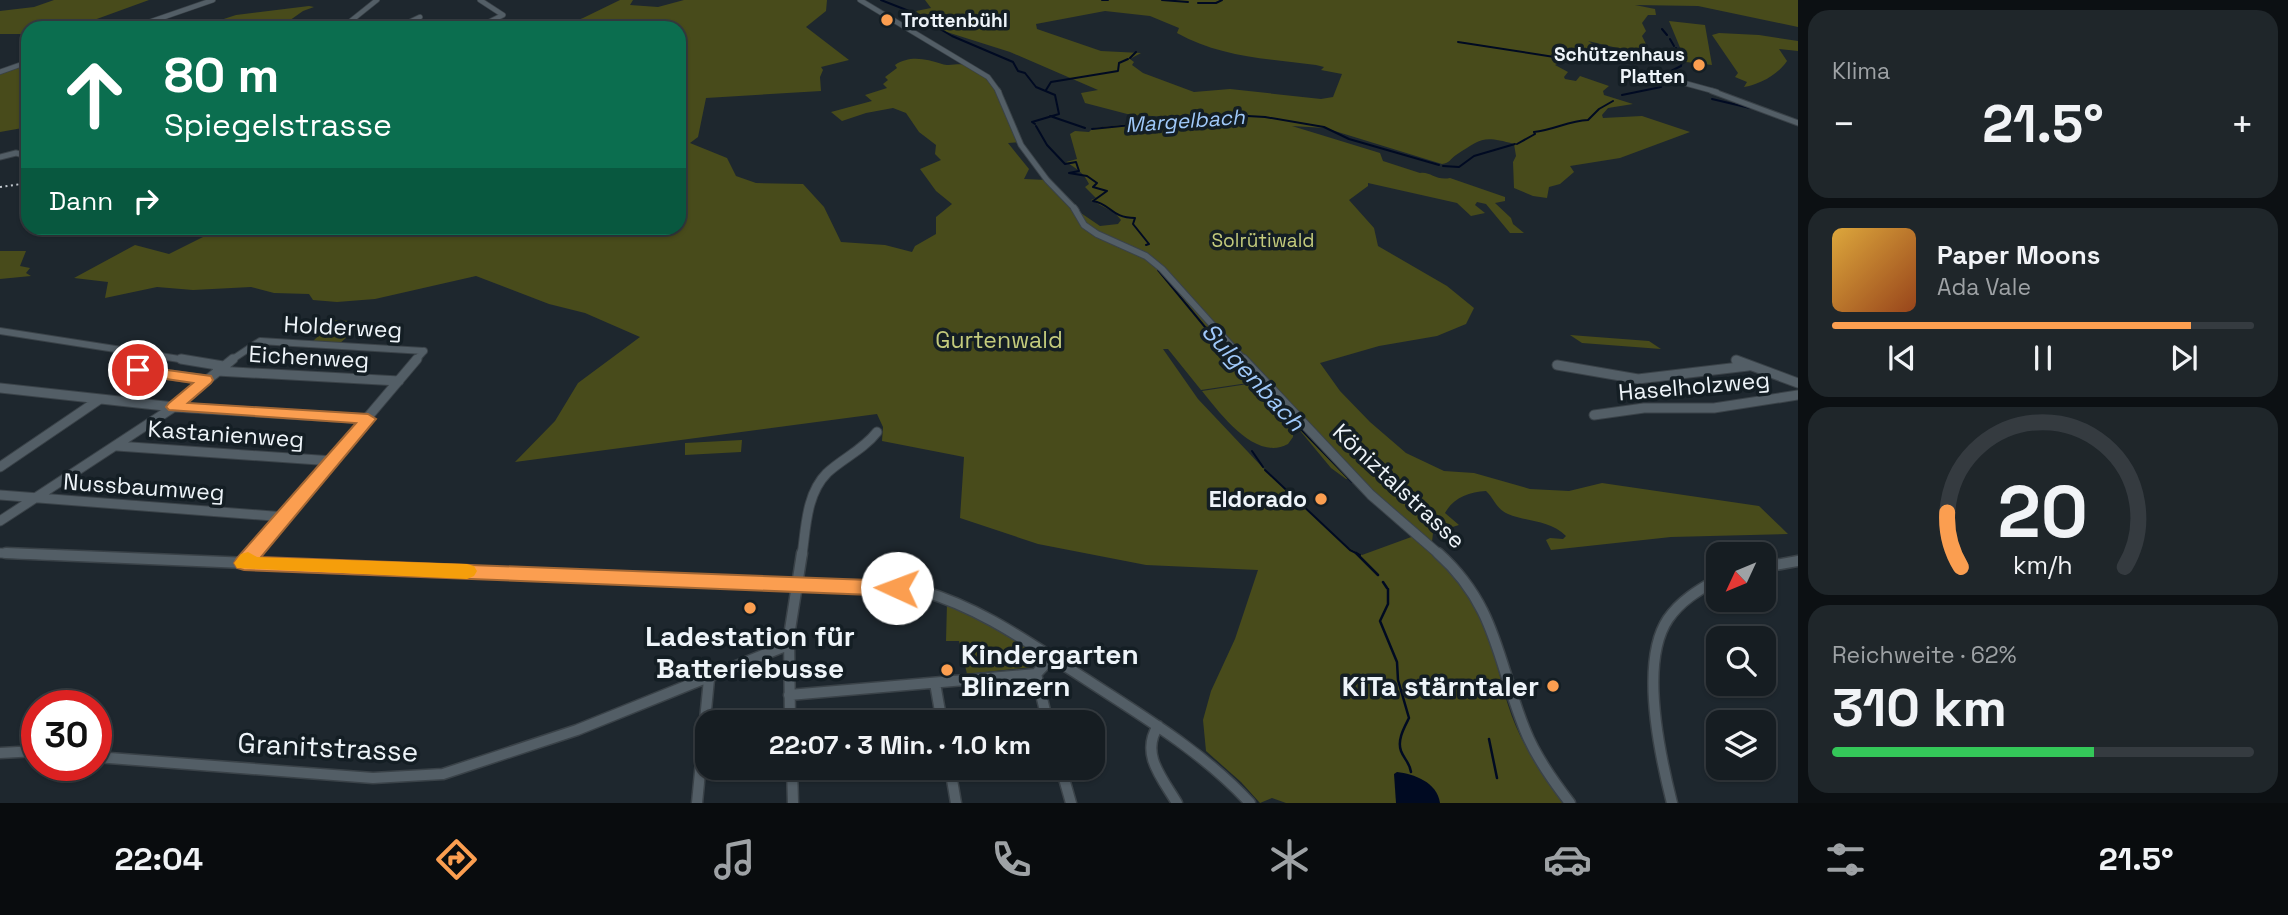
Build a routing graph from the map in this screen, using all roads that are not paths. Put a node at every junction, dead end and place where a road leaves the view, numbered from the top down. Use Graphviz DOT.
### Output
graph roads {
  1 [pos="213,0"];
  2 [pos="377,0"];
  3 [pos="480,0"];
  4 [pos="860,0"];
  5 [pos="419,17"];
  6 [pos="152,21"];
  7 [pos="351,21"];
  8 [pos="411,21"];
  9 [pos="491,21"];
  10 [pos="21,64"];
  11 [pos="0,72"];
  12 [pos="1666,78"];
  13 [pos="1798,124"];
  14 [pos="21,154"];
  15 [pos="0,157"];
  16 [pos="0,331"];
  17 [pos="1736,360"];
  18 [pos="1557,365"];
  19 [pos="1748,366"];
  20 [pos="115,368"];
  21 [pos="220,368"];
  22 [pos="205,380"];
  23 [pos="399,382"];
  24 [pos="1798,383"];
  25 [pos="0,388"];
  26 [pos="1798,395"];
  27 [pos="100,399"];
  28 [pos="174,407"];
  29 [pos="1594,415"];
  30 [pos="368,419"];
  31 [pos="877,432"];
  32 [pos="117,446"];
  33 [pos="333,461"];
  34 [pos="0,467"];
  35 [pos="0,495"];
  36 [pos="36,498"];
  37 [pos="285,517"];
  38 [pos="0,520"];
  39 [pos="0,552"];
  40 [pos="1798,561"];
  41 [pos="244,563"];
  42 [pos="1776,565"];
  43 [pos="795,585"];
  44 [pos="1706,586"];
  45 [pos="788,645"];
  46 [pos="1052,657"];
  47 [pos="1036,674"];
  48 [pos="709,679"];
  49 [pos="935,683"];
  50 [pos="789,695"];
  51 [pos="790,710"];
  52 [pos="940,710"];
  53 [pos="1045,710"];
  54 [pos="1157,726"];
  55 [pos="21,752"];
  56 [pos="0,753"];
  57 [pos="112,758"];
  58 [pos="792,780"];
  59 [pos="952,780"];
  60 [pos="1064,780"];
  61 [pos="697,803"];
  62 [pos="793,803"];
  63 [pos="956,803"];
  64 [pos="1071,803"];
  65 [pos="1177,803"];
  66 [pos="1251,803"];
  67 [pos="1570,803"];
  68 [pos="1672,803"];
  1 -- 6 [label="street"];
  2 -- 7 [label="street"];
  3 -- 9 [label="street"];
  4 -- 67 [label="street, Köniztalstrasse"];
  5 -- 8 [label="street"];
  10 -- 11 [label="street"];
  12 -- 13 [label="street"];
  14 -- 15 [label="street"];
  16 -- 21 [label="street, Eichenweg"];
  17 -- 19 [label="street"];
  18 -- 19 [label="street"];
  19 -- 24 [label="street"];
  20 -- 22 [label="street"];
  21 -- 22 [label="street"];
  21 -- 23 [label="street, Eichenweg"];
  21 -- 23 [label="street, Holderweg"];
  22 -- 28 [label="street"];
  23 -- 30 [label="street"];
  25 -- 27 [label="street"];
  26 -- 29 [label="street, Haselholzweg"];
  27 -- 28 [label="street"];
  27 -- 34 [label="street"];
  28 -- 30 [label="street"];
  28 -- 32 [label="street"];
  30 -- 33 [label="street"];
  31 -- 43 [label="street"];
  32 -- 33 [label="street, Kastanienweg"];
  32 -- 36 [label="street"];
  33 -- 37 [label="street"];
  35 -- 36 [label="street, Nussbaumweg"];
  36 -- 37 [label="street, Nussbaumweg"];
  36 -- 38 [label="street"];
  37 -- 41 [label="street"];
  39 -- 41 [label="street"];
  40 -- 42 [label="street"];
  41 -- 43 [label="street"];
  43 -- 45 [label="street"];
  43 -- 46 [label="street"];
  44 -- 68 [label="street"];
  45 -- 48 [label="street, Granitstrasse"];
  45 -- 50 [label="street"];
  46 -- 47 [label="street"];
  46 -- 54 [label="street"];
  47 -- 49 [label="street"];
  47 -- 53 [label="street"];
  48 -- 57 [label="street, Granitstrasse"];
  48 -- 61 [label="street"];
  49 -- 50 [label="street"];
  49 -- 52 [label="street"];
  50 -- 51 [label="street"];
  54 -- 65 [label="street"];
  54 -- 66 [label="street"];
  55 -- 56 [label="street"];
  58 -- 62 [label="street"];
  59 -- 63 [label="street"];
  60 -- 64 [label="street"];
}
